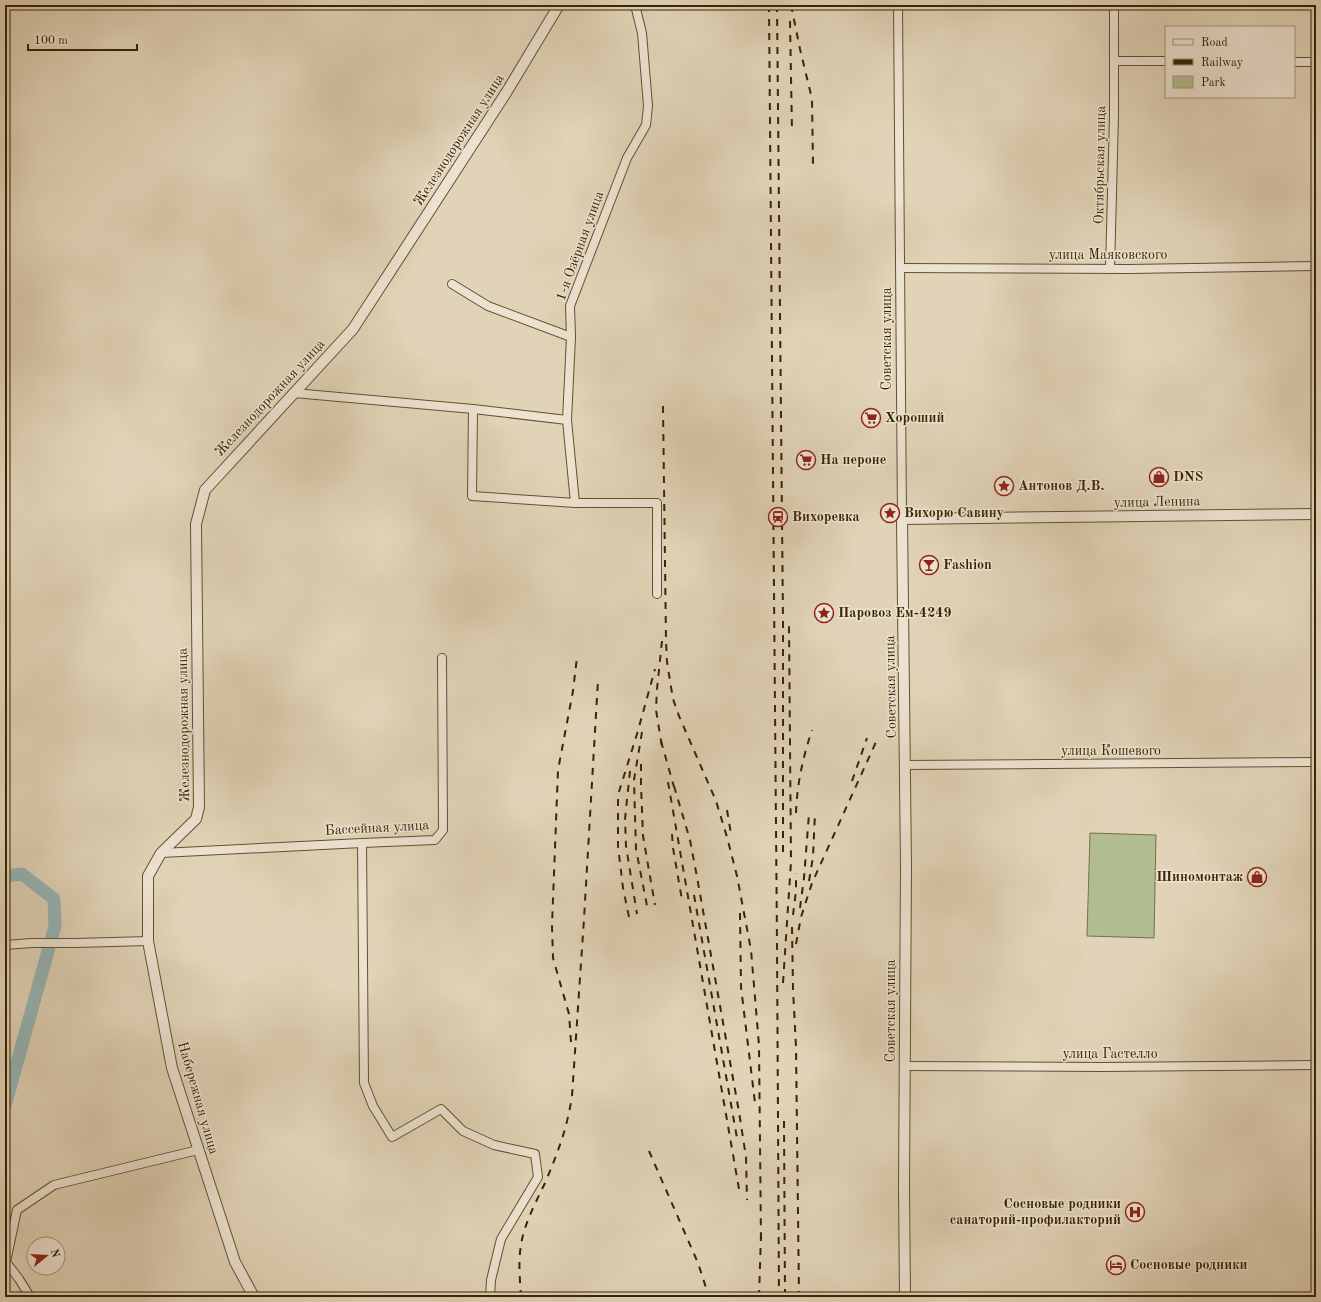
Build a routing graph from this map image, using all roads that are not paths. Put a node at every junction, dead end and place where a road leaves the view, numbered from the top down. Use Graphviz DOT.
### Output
graph roads {
  1 [pos="558,5"];
  2 [pos="635,5"];
  3 [pos="898,5"];
  4 [pos="1114,5"];
  5 [pos="1114,61"];
  6 [pos="1165,61"];
  7 [pos="1295,62"];
  8 [pos="1316,62"];
  9 [pos="1316,266"];
  10 [pos="901,268"];
  11 [pos="1110,269"];
  12 [pos="452,284"];
  13 [pos="571,337"];
  14 [pos="294,393"];
  15 [pos="473,409"];
  16 [pos="567,420"];
  17 [pos="575,503"];
  18 [pos="1316,514"];
  19 [pos="902,519"];
  20 [pos="657,594"];
  21 [pos="442,658"];
  22 [pos="1316,762"];
  23 [pos="906,765"];
  24 [pos="362,843"];
  25 [pos="161,853"];
  26 [pos="148,941"];
  27 [pos="5,945"];
  28 [pos="1316,1065"];
  29 [pos="905,1066"];
  30 [pos="198,1150"];
  31 [pos="29,1297"];
  32 [pos="254,1297"];
  33 [pos="490,1297"];
  34 [pos="905,1297"];
  1 -- 14 [label="street, Железнодорожная улица"];
  2 -- 13 [label="street, 1-я Озёрная улица"];
  3 -- 10 [label="street, Советская улица"];
  4 -- 5 [label="street, Октябрьская улица"];
  5 -- 6 [label="street"];
  5 -- 11 [label="street, Октябрьская улица"];
  7 -- 8 [label="street"];
  9 -- 11 [label="street, улица Маяковского"];
  10 -- 11 [label="street, улица Маяковского"];
  10 -- 19 [label="street, Советская улица"];
  12 -- 13 [label="street"];
  13 -- 16 [label="street, 1-я Озёрная улица"];
  14 -- 15 [label="street"];
  14 -- 25 [label="street, Железнодорожная улица"];
  15 -- 16 [label="street"];
  15 -- 17 [label="street"];
  16 -- 17 [label="street, 1-я Озёрная улица"];
  17 -- 20 [label="street"];
  18 -- 19 [label="street, улица Ленина"];
  19 -- 23 [label="street, Советская улица"];
  21 -- 24 [label="street, Бассейная улица"];
  22 -- 23 [label="street, улица Кошевого"];
  23 -- 29 [label="street, Советская улица"];
  24 -- 25 [label="street, Бассейная улица"];
  24 -- 33 [label="street"];
  25 -- 26 [label="street, Набережная улица"];
  26 -- 27 [label="street"];
  26 -- 30 [label="street, Набережная улица"];
  28 -- 29 [label="street, улица Гастелло"];
  29 -- 34 [label="street, Советская улица"];
  30 -- 31 [label="street"];
  30 -- 32 [label="street, Набережная улица"];
}
